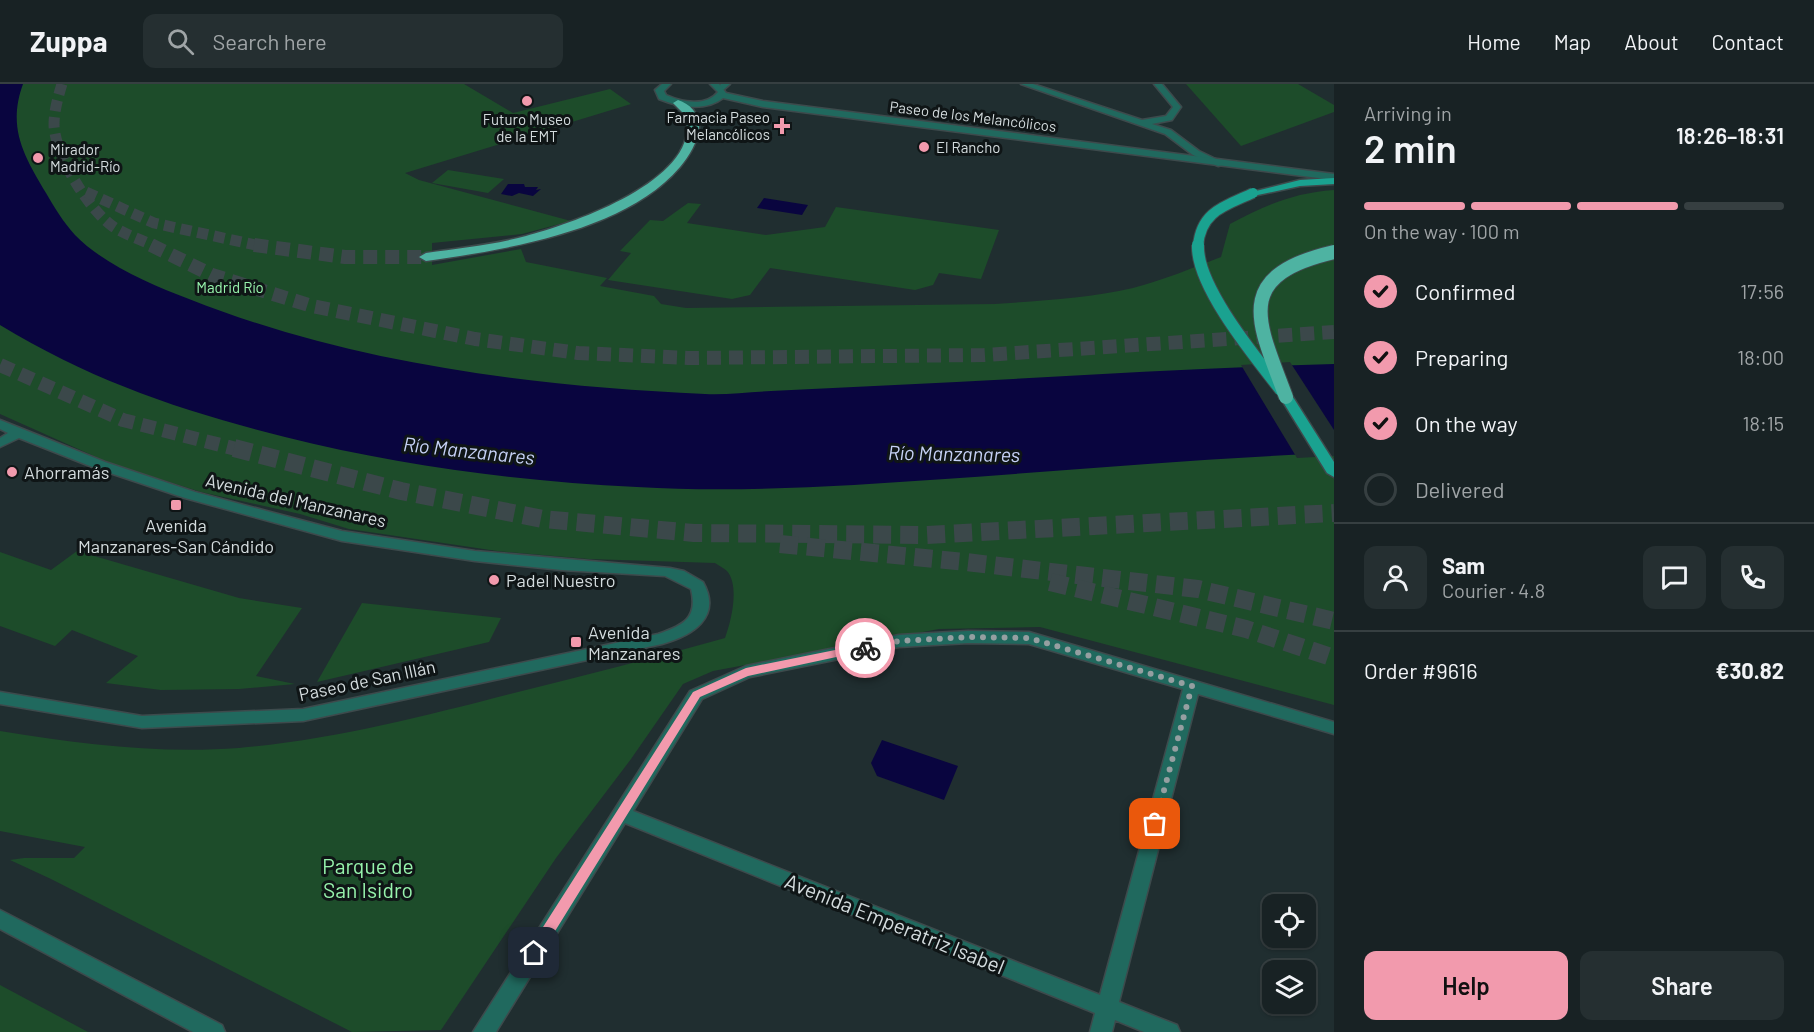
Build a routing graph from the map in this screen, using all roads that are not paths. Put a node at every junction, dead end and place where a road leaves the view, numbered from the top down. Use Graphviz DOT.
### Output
graph roads {
  1 [pos="1025,84"];
  2 [pos="1158,84"];
  3 [pos="663,85"];
  4 [pos="721,88"];
  5 [pos="678,103"];
  6 [pos="1168,119"];
  7 [pos="1137,121"];
  8 [pos="1168,132"];
  9 [pos="1183,143"];
  10 [pos="1163,156"];
  11 [pos="1221,164"];
  12 [pos="1334,179"];
  13 [pos="1334,252"];
  14 [pos="426,257"];
  15 [pos="1286,397"];
  16 [pos="0,423"];
  17 [pos="18,433"];
  18 [pos="0,443"];
  19 [pos="1334,472"];
  20 [pos="698,586"];
  21 [pos="1192,686"];
  22 [pos="0,698"];
  23 [pos="1334,728"];
  24 [pos="621,814"];
  25 [pos="0,919"];
  26 [pos="1106,1007"];
  27 [pos="214,1032"];
  28 [pos="484,1032"];
  29 [pos="1101,1032"];
  30 [pos="1169,1032"];
  1 -- 7 [label="street"];
  2 -- 6 [label="street"];
  3 -- 5 [label="street"];
  4 -- 5 [label="street"];
  4 -- 10 [label="street, Paseo de los Melancólicos"];
  5 -- 14 [label="highway"];
  6 -- 7 [label="street"];
  6 -- 8 [label="street"];
  7 -- 8 [label="street"];
  8 -- 9 [label="street"];
  9 -- 10 [label="street"];
  9 -- 11 [label="street"];
  10 -- 11 [label="street, Paseo de los Melancólicos"];
  11 -- 12 [label="street, Paseo de los Melancólicos"];
  12 -- 15 [label="main road, bridge"];
  13 -- 15 [label="highway, bridge"];
  15 -- 19 [label="main road"];
  16 -- 17 [label="street, Avenida del Manzanares"];
  17 -- 18 [label="street"];
  17 -- 20 [label="street, Avenida del Manzanares"];
  20 -- 22 [label="street, Paseo de San Illán"];
  21 -- 23 [label="street"];
  21 -- 24 [label="street"];
  21 -- 26 [label="street"];
  24 -- 26 [label="street, Avenida Emperatriz Isabel"];
  24 -- 28 [label="street"];
  25 -- 27 [label="street"];
  26 -- 29 [label="street"];
  26 -- 30 [label="street, Avenida Emperatriz Isabel"];
}
